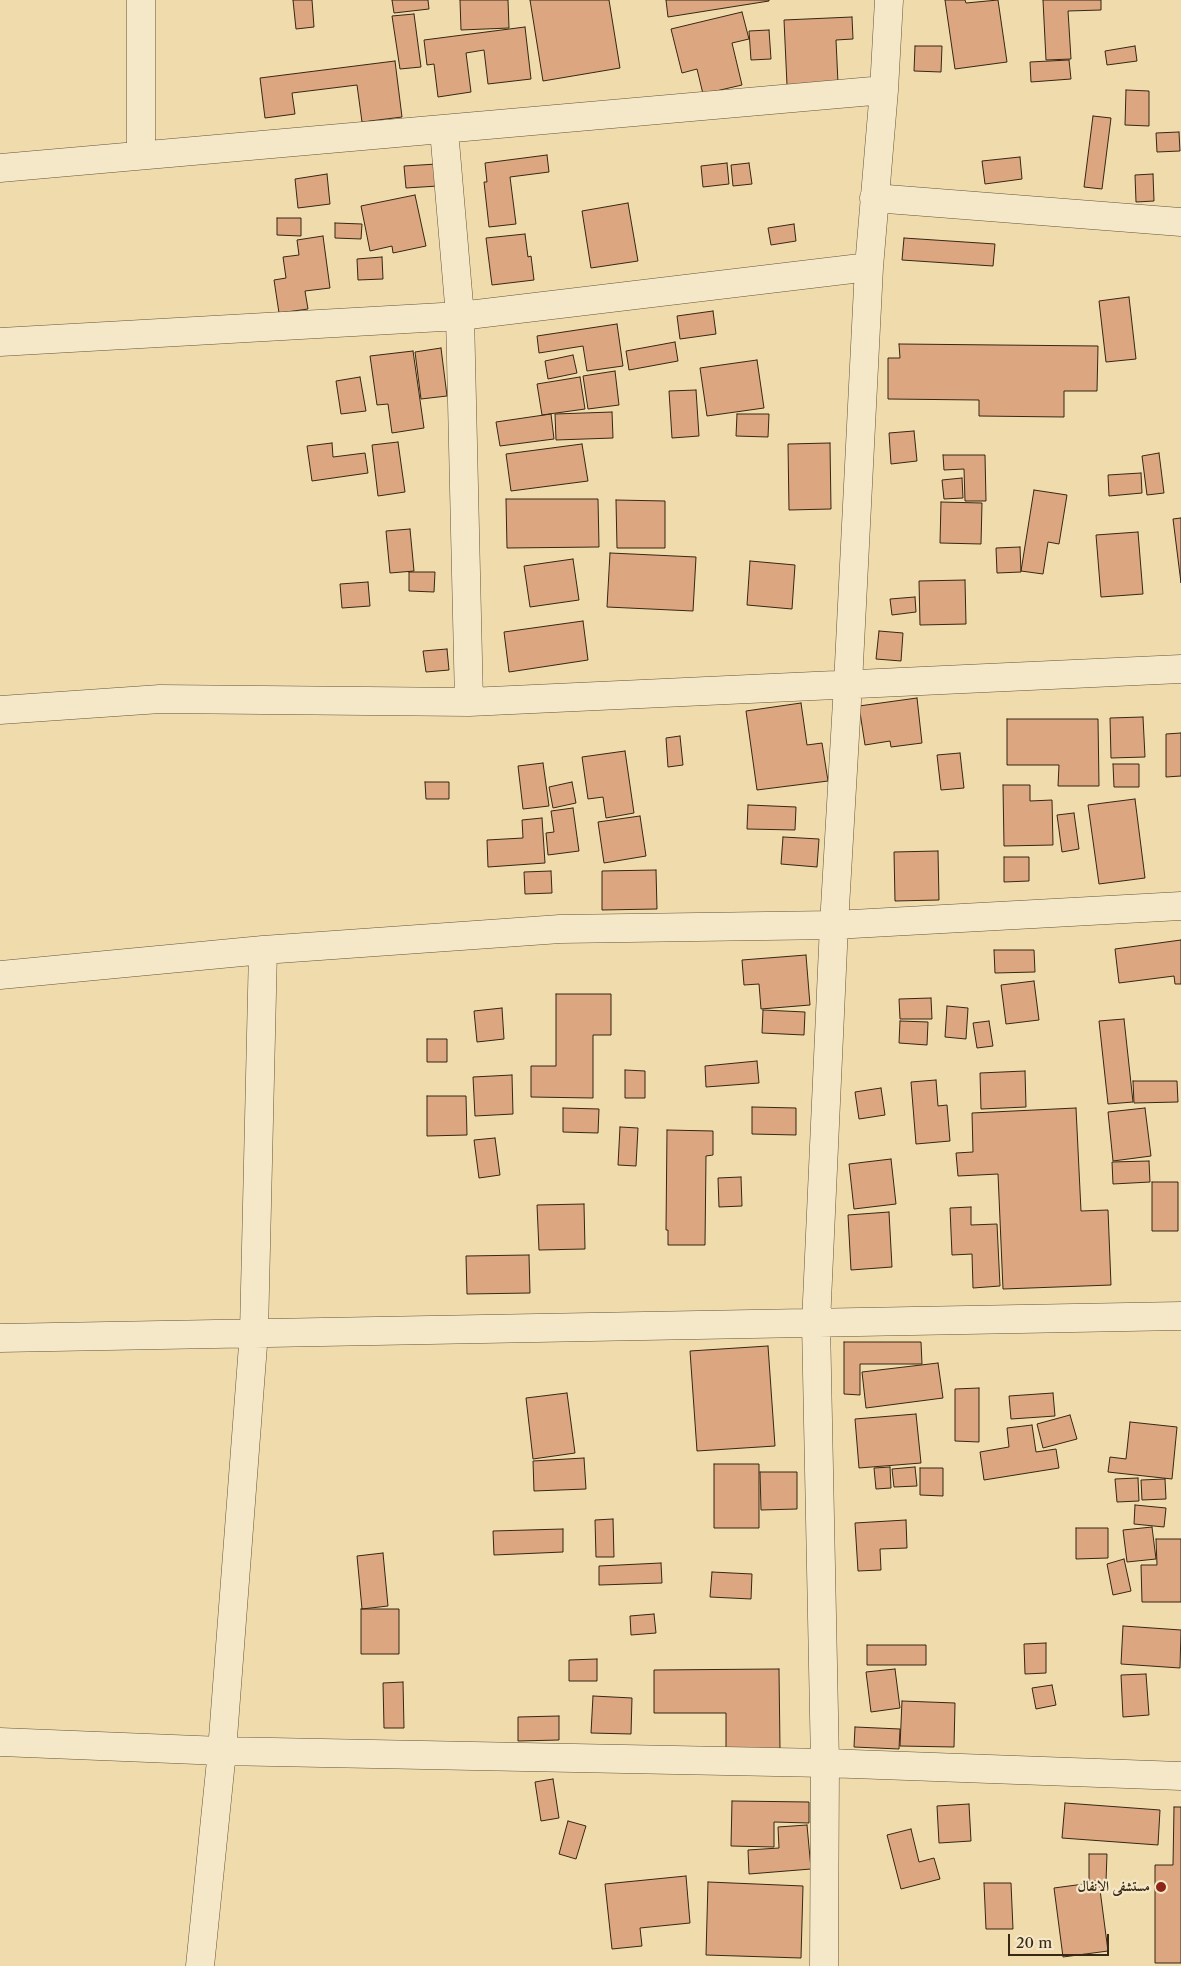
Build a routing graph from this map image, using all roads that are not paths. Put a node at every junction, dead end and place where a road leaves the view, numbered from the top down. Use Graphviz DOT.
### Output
graph roads {
  1 [pos="141,0"];
  2 [pos="889,0"];
  3 [pos="884,90"];
  4 [pos="444,130"];
  5 [pos="141,155"];
  6 [pos="0,168"];
  7 [pos="874,198"];
  8 [pos="1181,222"];
  9 [pos="870,267"];
  10 [pos="460,316"];
  11 [pos="0,342"];
  12 [pos="1181,669"];
  13 [pos="848,684"];
  14 [pos="468,702"];
  15 [pos="0,710"];
  16 [pos="1181,906"];
  17 [pos="834,925"];
  18 [pos="263,950"];
  19 [pos="0,975"];
  20 [pos="1181,1316"];
  21 [pos="816,1323"];
  22 [pos="254,1332"];
  23 [pos="0,1338"];
  24 [pos="0,1742"];
  25 [pos="222,1751"];
  26 [pos="825,1763"];
  27 [pos="1181,1776"];
  28 [pos="200,1966"];
  29 [pos="824,1966"];
  1 -- 5 [label="street"];
  2 -- 3 [label="street"];
  3 -- 4 [label="street"];
  3 -- 7 [label="street"];
  4 -- 5 [label="street"];
  4 -- 10 [label="street"];
  5 -- 6 [label="street"];
  7 -- 8 [label="street"];
  7 -- 9 [label="street"];
  9 -- 10 [label="street"];
  9 -- 13 [label="street"];
  10 -- 11 [label="street"];
  10 -- 14 [label="street"];
  12 -- 13 [label="street"];
  13 -- 14 [label="street"];
  13 -- 17 [label="street"];
  14 -- 15 [label="street"];
  16 -- 17 [label="street"];
  17 -- 18 [label="street"];
  17 -- 21 [label="street"];
  18 -- 19 [label="street"];
  18 -- 22 [label="street"];
  20 -- 21 [label="street"];
  21 -- 22 [label="street"];
  21 -- 26 [label="street"];
  22 -- 23 [label="street"];
  22 -- 25 [label="street"];
  24 -- 25 [label="street"];
  25 -- 26 [label="street"];
  25 -- 28 [label="street"];
  26 -- 27 [label="street"];
  26 -- 29 [label="street"];
}
